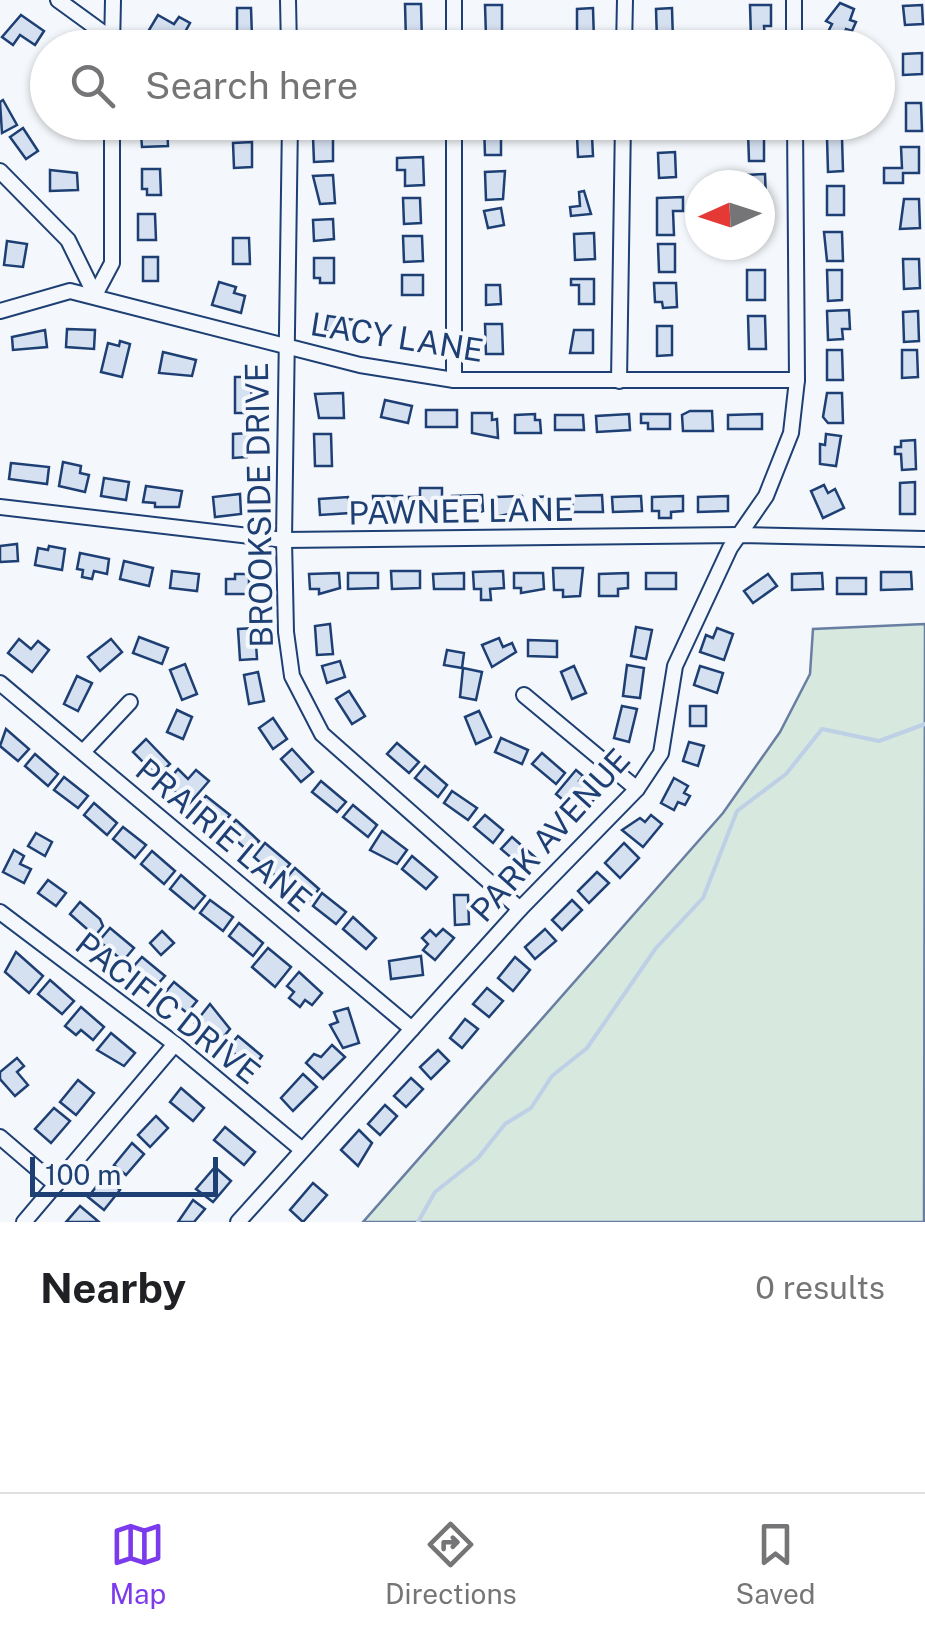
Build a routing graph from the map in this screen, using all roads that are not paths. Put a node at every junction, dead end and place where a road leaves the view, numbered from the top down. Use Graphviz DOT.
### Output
graph roads {
  1 [pos="58,0"];
  2 [pos="113,0"];
  3 [pos="288,0"];
  4 [pos="454,0"];
  5 [pos="625,0"];
  6 [pos="794,0"];
  7 [pos="97,30"];
  8 [pos="115,30"];
  9 [pos="289,30"];
  10 [pos="454,30"];
  11 [pos="624,30"];
  12 [pos="794,30"];
  13 [pos="112,140"];
  14 [pos="290,140"];
  15 [pos="454,140"];
  16 [pos="623,140"];
  17 [pos="795,140"];
  18 [pos="0,171"];
  19 [pos="95,295"];
  20 [pos="0,311"];
  21 [pos="284,346"];
  22 [pos="454,380"];
  23 [pos="796,380"];
  24 [pos="619,381"];
  25 [pos="0,507"];
  26 [pos="738,535"];
  27 [pos="925,539"];
  28 [pos="284,540"];
  29 [pos="0,683"];
  30 [pos="524,695"];
  31 [pos="130,702"];
  32 [pos="83,752"];
  33 [pos="636,790"];
  34 [pos="520,909"];
  35 [pos="0,912"];
  36 [pos="412,1029"];
  37 [pos="175,1044"];
  38 [pos="0,1137"];
  39 [pos="301,1149"];
  40 [pos="56,1185"];
  41 [pos="24,1222"];
  42 [pos="238,1222"];
  1 -- 7 [label="street"];
  2 -- 8 [label="street"];
  3 -- 9 [label="street"];
  4 -- 10 [label="street"];
  5 -- 11 [label="street"];
  6 -- 12 [label="street"];
  13 -- 19 [label="street"];
  14 -- 21 [label="street, BROOKSIDE DRIVE"];
  15 -- 22 [label="street"];
  16 -- 24 [label="street"];
  17 -- 23 [label="street, PARK AVENUE"];
  18 -- 19 [label="street"];
  19 -- 20 [label="street, LACY LANE"];
  19 -- 21 [label="street, LACY LANE"];
  21 -- 22 [label="street, LACY LANE"];
  21 -- 28 [label="street, BROOKSIDE DRIVE"];
  22 -- 24 [label="street, LACY LANE"];
  23 -- 24 [label="street, LACY LANE"];
  23 -- 26 [label="street, PARK AVENUE"];
  25 -- 28 [label="street, PAWNEE LANE"];
  26 -- 27 [label="street, PAWNEE LANE"];
  26 -- 28 [label="street, PAWNEE LANE"];
  26 -- 33 [label="street, PARK AVENUE"];
  28 -- 34 [label="street, BROOKSIDE DRIVE"];
  29 -- 32 [label="street, PRAIRIE LANE"];
  30 -- 33 [label="street"];
  31 -- 32 [label="street"];
  32 -- 36 [label="street, PRAIRIE LANE"];
  33 -- 34 [label="street, PARK AVENUE"];
  34 -- 36 [label="street, PARK AVENUE"];
  35 -- 37 [label="street, PACIFIC DRIVE"];
  36 -- 39 [label="street, PARK AVENUE"];
  37 -- 39 [label="street, PACIFIC DRIVE"];
  37 -- 40 [label="street"];
  38 -- 40 [label="street"];
  39 -- 42 [label="street, PARK AVENUE"];
  40 -- 41 [label="street"];
}
